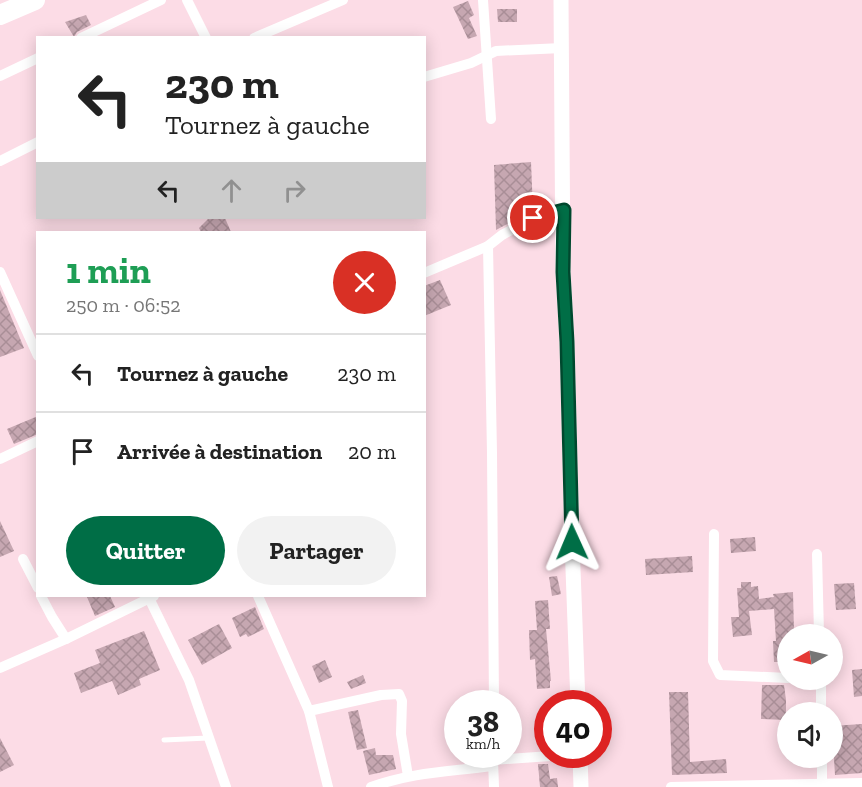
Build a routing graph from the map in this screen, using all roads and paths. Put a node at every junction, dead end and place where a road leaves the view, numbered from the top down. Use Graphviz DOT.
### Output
graph roads {
  1 [pos="35,0"];
  2 [pos="161,0"];
  3 [pos="187,0"];
  4 [pos="343,0"];
  5 [pos="483,0"];
  6 [pos="561,0"];
  7 [pos="0,15"];
  8 [pos="85,36"];
  9 [pos="205,36"];
  10 [pos="259,36"];
  11 [pos="562,48"];
  12 [pos="487,56"];
  13 [pos="36,59"];
  14 [pos="0,76"];
  15 [pos="426,76"];
  16 [pos="491,119"];
  17 [pos="36,143"];
  18 [pos="0,161"];
  19 [pos="564,210"];
  20 [pos="488,246"];
  21 [pos="0,272"];
  22 [pos="426,272"];
  23 [pos="36,352"];
  24 [pos="36,442"];
  25 [pos="0,459"];
  26 [pos="714,534"];
  27 [pos="817,554"];
  28 [pos="23,559"];
  29 [pos="36,584"];
  30 [pos="42,597"];
  31 [pos="148,597"];
  32 [pos="150,597"];
  33 [pos="258,597"];
  34 [pos="819,624"];
  35 [pos="66,639"];
  36 [pos="0,668"];
  37 [pos="777,678"];
  38 [pos="494,690"];
  39 [pos="577,690"];
  40 [pos="309,711"];
  41 [pos="210,738"];
  42 [pos="164,740"];
  43 [pos="450,768"];
  44 [pos="493,768"];
  45 [pos="580,768"];
  46 [pos="822,768"];
  47 [pos="408,776"];
  48 [pos="862,783"];
  49 [pos="822,784"];
  50 [pos="226,787"];
  51 [pos="328,787"];
  52 [pos="370,787"];
  53 [pos="494,787"];
  54 [pos="581,787"];
  55 [pos="671,787"];
  56 [pos="719,787"];
  1 -- 7 [label="highway"];
  2 -- 8 [label="street"];
  3 -- 9 [label="street"];
  4 -- 10 [label="street"];
  5 -- 12 [label="street"];
  6 -- 11 [label="street"];
  11 -- 12 [label="street"];
  11 -- 19 [label="street"];
  12 -- 15 [label="street"];
  12 -- 16 [label="street"];
  13 -- 14 [label="street"];
  17 -- 18 [label="street"];
  19 -- 20 [label="street"];
  19 -- 39 [label="street"];
  20 -- 22 [label="street"];
  20 -- 38 [label="street"];
  21 -- 23 [label="street"];
  24 -- 25 [label="street"];
  26 -- 37 [label="street"];
  27 -- 34 [label="street"];
  28 -- 29 [label="street"];
  30 -- 35 [label="street"];
  31 -- 35 [label="street"];
  32 -- 41 [label="street"];
  33 -- 40 [label="street"];
  35 -- 36 [label="street"];
  40 -- 47 [label="street"];
  40 -- 51 [label="street"];
  41 -- 42 [label="lane"];
  41 -- 50 [label="street"];
  43 -- 47 [label="street"];
  44 -- 53 [label="street"];
  45 -- 54 [label="street"];
  46 -- 49 [label="street"];
  47 -- 52 [label="street"];
  48 -- 49 [label="street"];
  49 -- 56 [label="street"];
  55 -- 56 [label="street"];
}
